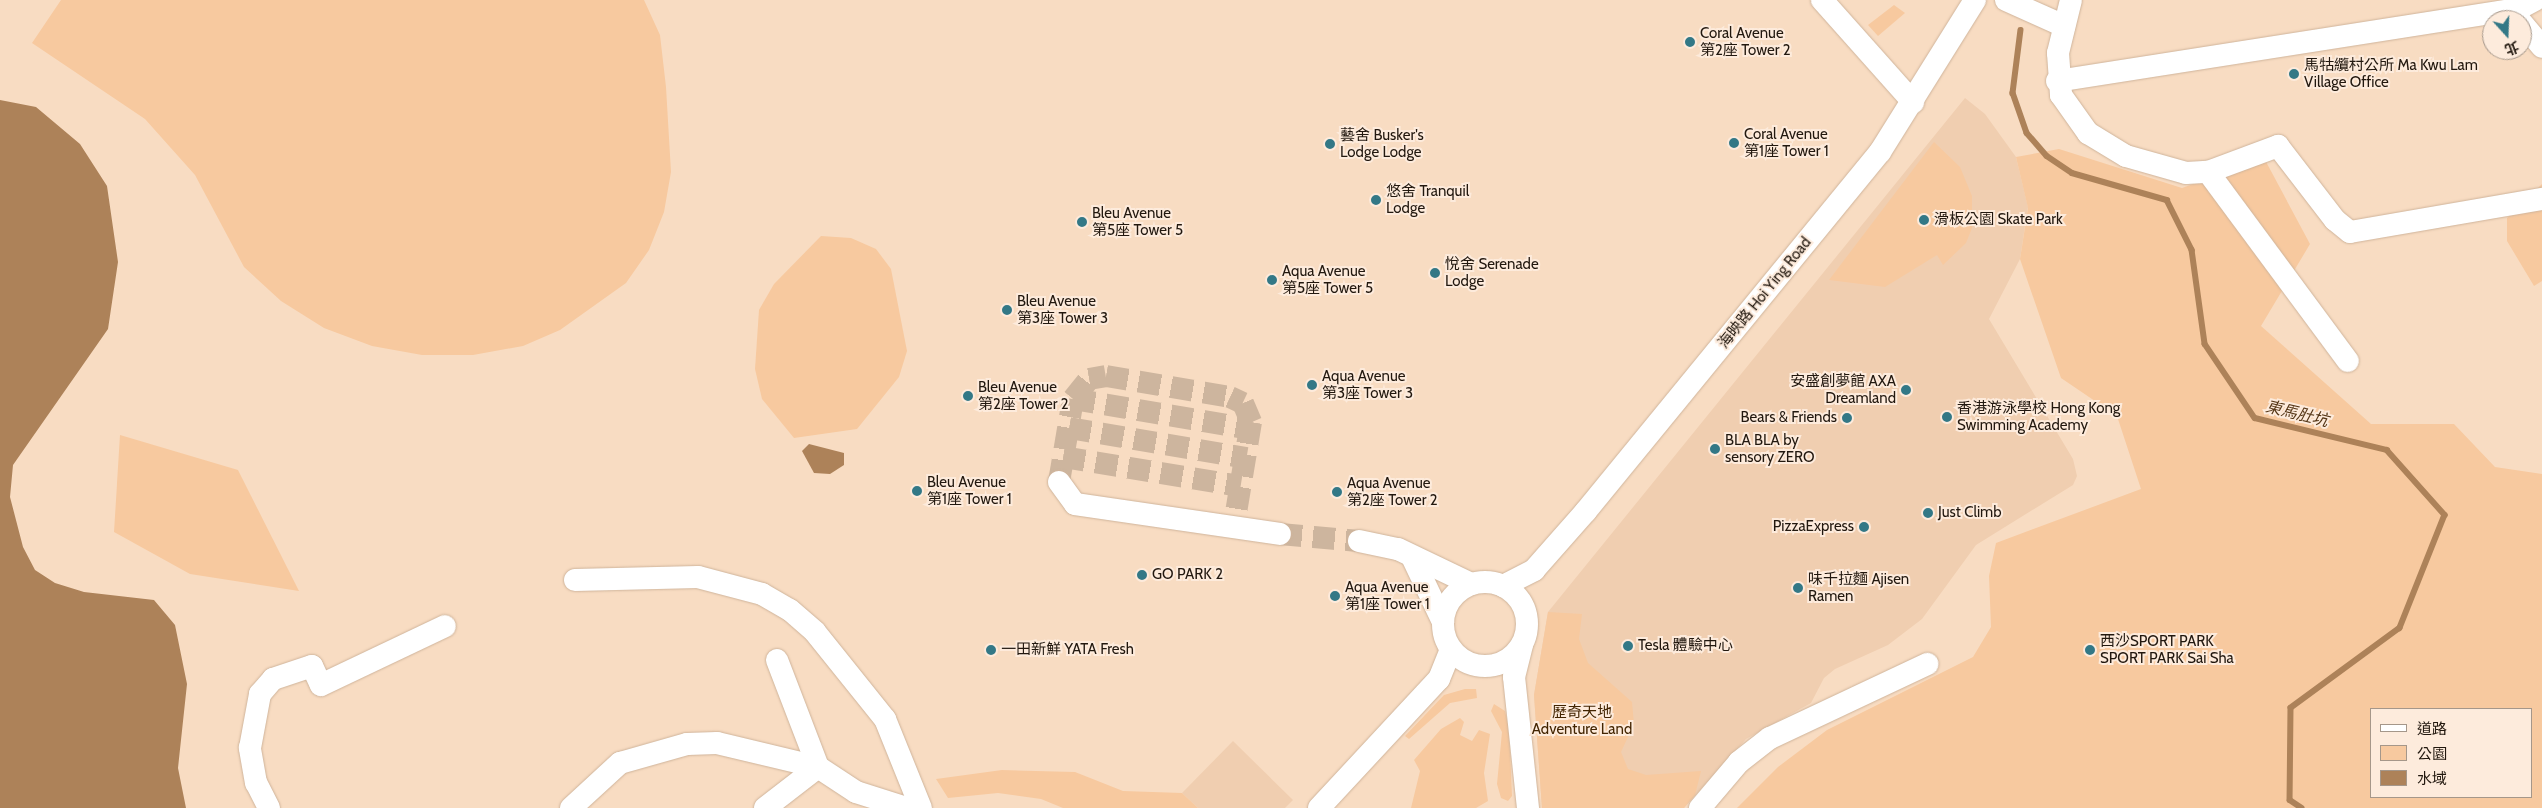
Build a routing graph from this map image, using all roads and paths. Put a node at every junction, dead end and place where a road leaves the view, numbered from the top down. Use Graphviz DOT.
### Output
graph roads {
  1 [pos="1822,0"];
  2 [pos="1975,0"];
  3 [pos="2071,0"];
  4 [pos="2462,0"];
  5 [pos="2010,2"];
  6 [pos="2482,11"];
  7 [pos="2482,14"];
  8 [pos="2055,23"];
  9 [pos="2532,28"];
  10 [pos="2542,47"];
  11 [pos="2057,81"];
  12 [pos="1913,102"];
  13 [pos="2208,172"];
  14 [pos="2542,199"];
  15 [pos="2348,361"];
  16 [pos="1059,482"];
  17 [pos="1280,534"];
  18 [pos="1359,541"];
  19 [pos="1413,558"];
  20 [pos="1534,570"];
  21 [pos="574,580"];
  22 [pos="1471,584"];
  23 [pos="1503,586"];
  24 [pos="1524,608"];
  25 [pos="1443,622"];
  26 [pos="445,626"];
  27 [pos="1451,649"];
  28 [pos="777,660"];
  29 [pos="1928,664"];
  30 [pos="1476,665"];
  31 [pos="1506,670"];
  32 [pos="1438,679"];
  33 [pos="818,767"];
  34 [pos="269,808"];
  35 [pos="571,808"];
  36 [pos="765,808"];
  37 [pos="906,808"];
  38 [pos="921,808"];
  39 [pos="1319,808"];
  40 [pos="1528,808"];
  41 [pos="1700,808"];
  1 -- 12 [label="street"];
  2 -- 12 [label="street, 海映路 Hoi Ying Road"];
  3 -- 8 [label="street"];
  4 -- 6 [label="street"];
  5 -- 8 [label="street"];
  7 -- 11 [label="street"];
  8 -- 11 [label="street"];
  9 -- 10 [label="street"];
  11 -- 13 [label="street"];
  12 -- 20 [label="street, 海映路 Hoi Ying Road"];
  13 -- 14 [label="street"];
  13 -- 15 [label="street"];
  16 -- 17 [label="street"];
  18 -- 19 [label="street"];
  19 -- 22 [label="street"];
  19 -- 25 [label="street"];
  20 -- 23 [label="street, 海映路 Hoi Ying Road"];
  20 -- 24 [label="street, 海映路 Hoi Ying Road"];
  21 -- 38 [label="street"];
  22 -- 23 [label="street"];
  22 -- 25 [label="street"];
  23 -- 24 [label="street"];
  24 -- 31 [label="street, 海映路 Hoi Ying Road"];
  25 -- 27 [label="street"];
  26 -- 34 [label="street"];
  27 -- 30 [label="street"];
  27 -- 32 [label="street"];
  28 -- 33 [label="street"];
  29 -- 41 [label="street"];
  30 -- 31 [label="street"];
  30 -- 32 [label="street"];
  31 -- 40 [label="street"];
  32 -- 39 [label="street"];
  33 -- 35 [label="street"];
  33 -- 36 [label="street"];
  33 -- 37 [label="street"];
}
